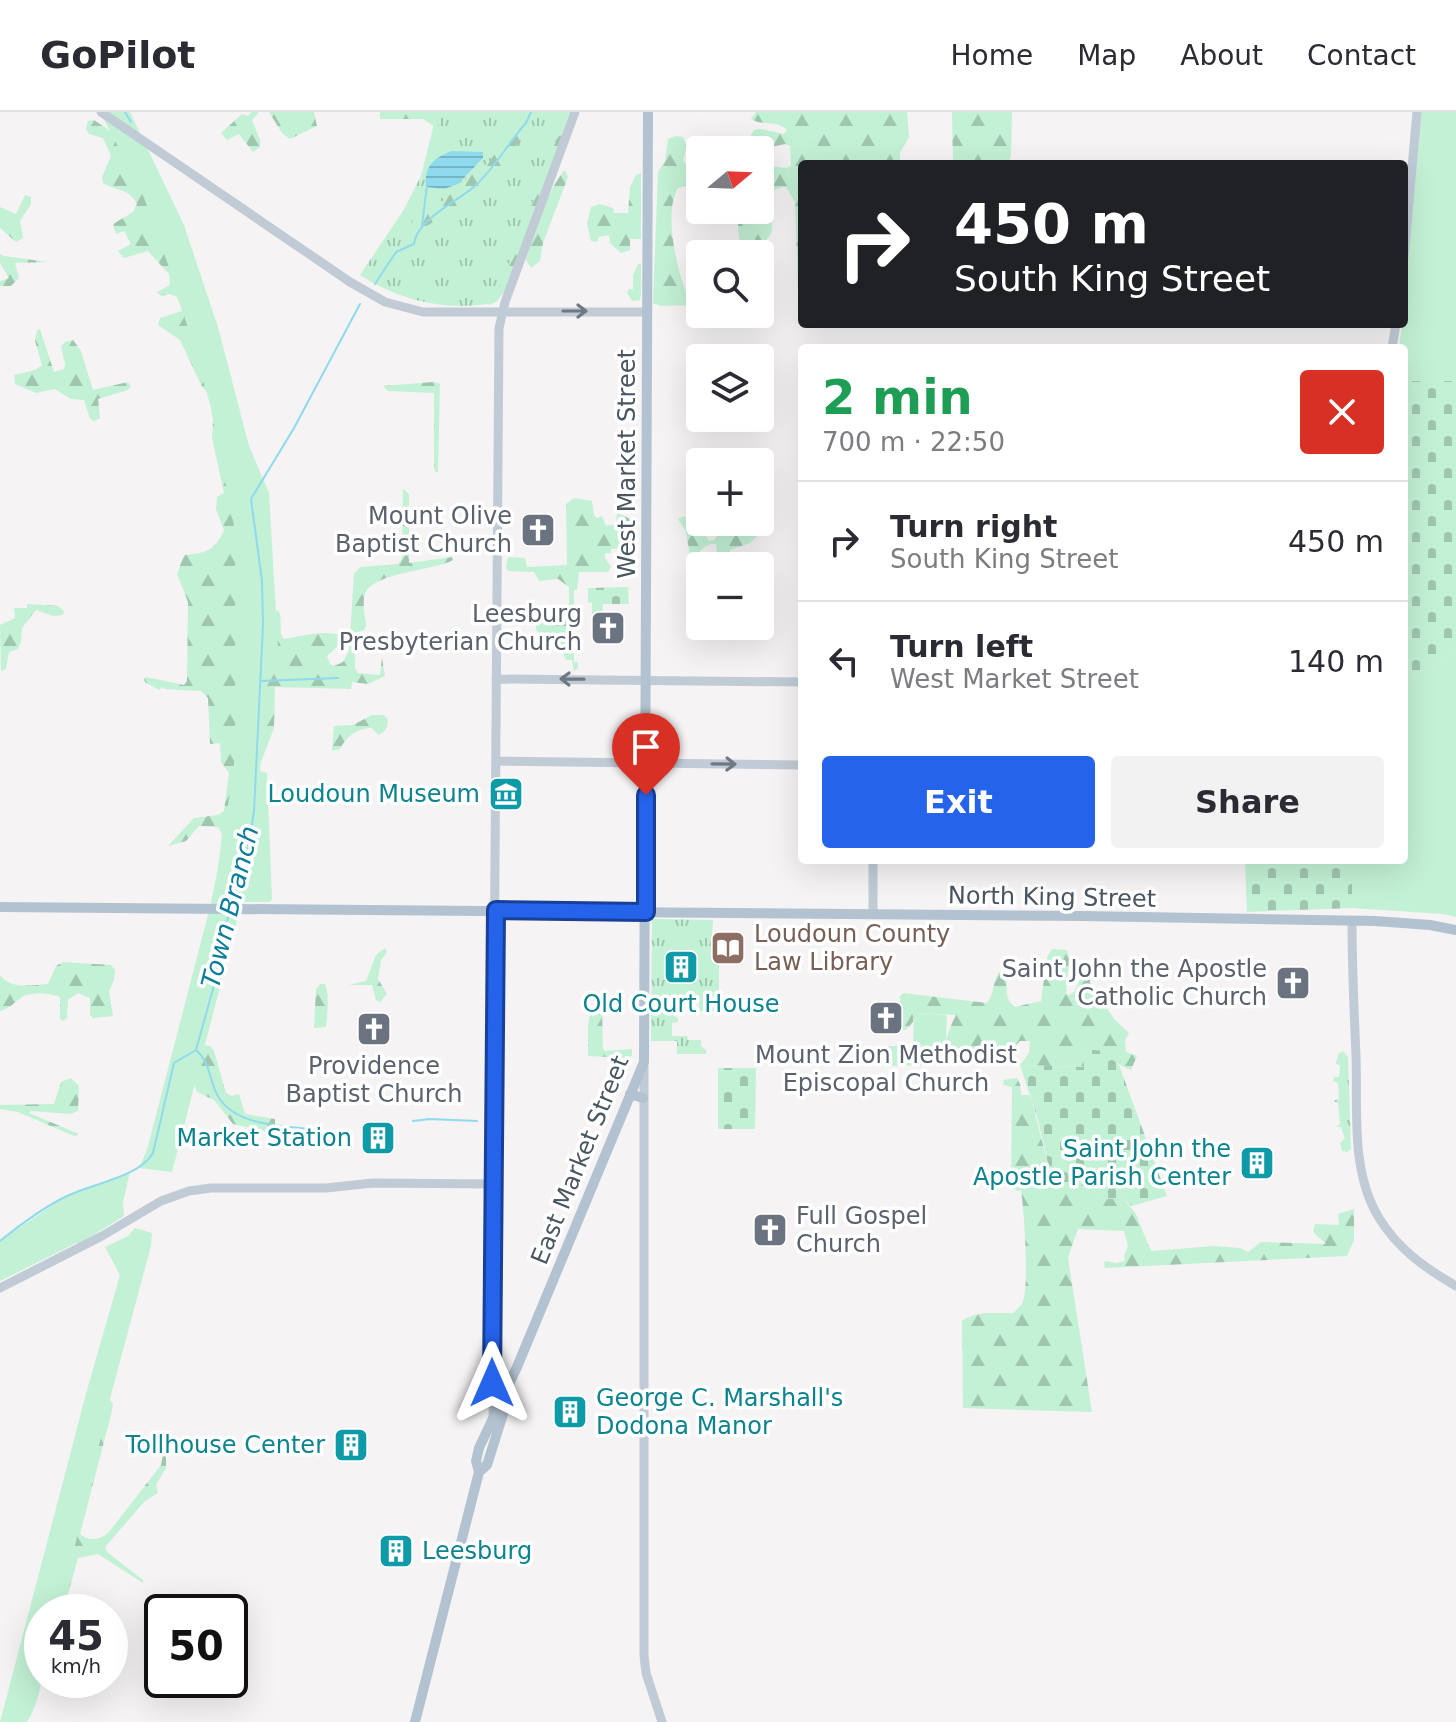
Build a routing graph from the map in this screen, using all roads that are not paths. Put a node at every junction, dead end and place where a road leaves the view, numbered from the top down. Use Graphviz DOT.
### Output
graph roads {
  1 [pos="101,112"];
  2 [pos="575,112"];
  3 [pos="648,112"];
  4 [pos="1417,112"];
  5 [pos="1408,212"];
  6 [pos="502,311"];
  7 [pos="647,312"];
  8 [pos="496,679"];
  9 [pos="647,680"];
  10 [pos="798,682"];
  11 [pos="496,761"];
  12 [pos="646,763"];
  13 [pos="798,765"];
  14 [pos="873,864"];
  15 [pos="0,907"];
  16 [pos="496,910"];
  17 [pos="646,912"];
  18 [pos="873,914"];
  19 [pos="1352,921"];
  20 [pos="1456,930"];
  21 [pos="644,1062"];
  22 [pos="630,1094"];
  23 [pos="643,1098"];
  24 [pos="494,1184"];
  25 [pos="1456,1286"];
  26 [pos="0,1288"];
  27 [pos="517,1367"];
  28 [pos="492,1383"];
  29 [pos="494,1414"];
  30 [pos="485,1450"];
  31 [pos="415,1722"];
  32 [pos="662,1722"];
  1 -- 6 [label="street"];
  2 -- 6 [label="street"];
  3 -- 7 [label="main road, West Market Street"];
  4 -- 5 [label="street"];
  6 -- 7 [label="street, one-way"];
  6 -- 8 [label="street"];
  7 -- 9 [label="main road, West Market Street"];
  9 -- 8 [label="street, one-way"];
  8 -- 11 [label="street"];
  9 -- 10 [label="street"];
  9 -- 12 [label="main road, West Market Street"];
  11 -- 12 [label="street"];
  11 -- 16 [label="street"];
  12 -- 13 [label="street, one-way"];
  12 -- 17 [label="main road, West Market Street"];
  14 -- 18 [label="street"];
  15 -- 16 [label="main road, North King Street"];
  16 -- 17 [label="main road, North King Street"];
  16 -- 24 [label="street"];
  17 -- 18 [label="main road, North King Street"];
  17 -- 21 [label="main road, East Market Street"];
  18 -- 19 [label="main road, North King Street"];
  19 -- 20 [label="main road, North King Street"];
  19 -- 25 [label="street"];
  21 -- 22 [label="main road, East Market Street"];
  21 -- 23 [label="street"];
  22 -- 23 [label="main road"];
  22 -- 27 [label="main road, East Market Street"];
  23 -- 32 [label="street"];
  24 -- 26 [label="street"];
  24 -- 28 [label="street"];
  27 -- 29 [label="main road, East Market Street"];
  27 -- 30 [label="main road, East Market Street"];
  28 -- 29 [label="street"];
  28 -- 30 [label="street"];
  29 -- 30 [label="main road, East Market Street"];
  30 -- 31 [label="main road, East Market Street"];
}
